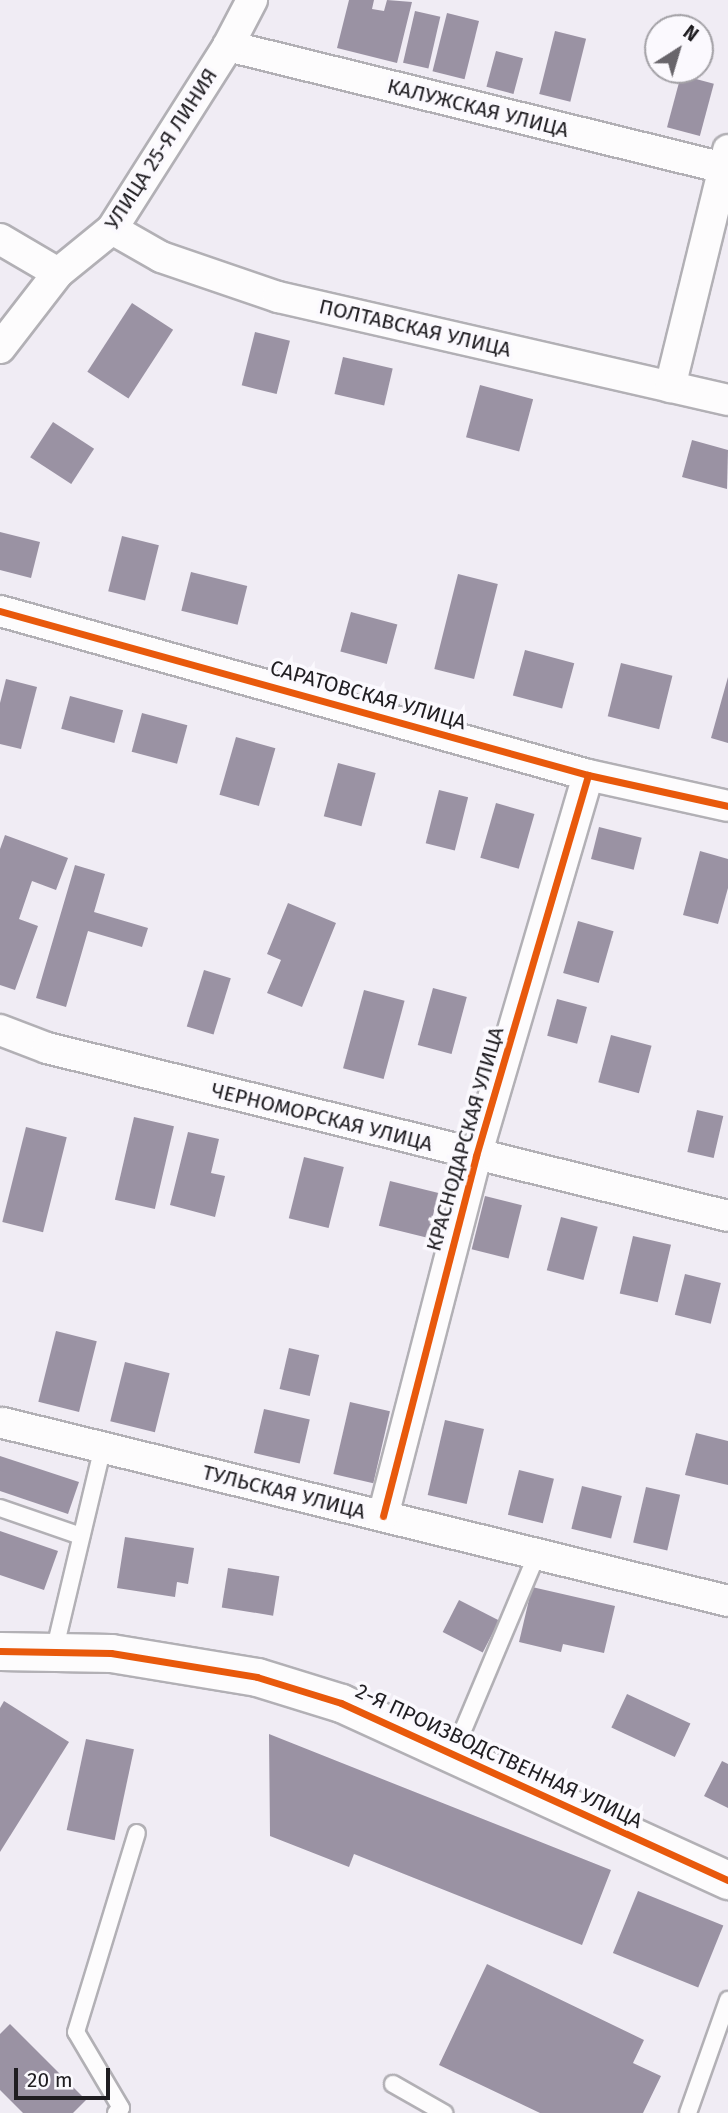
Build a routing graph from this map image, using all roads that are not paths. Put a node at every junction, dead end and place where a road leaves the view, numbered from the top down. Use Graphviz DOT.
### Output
graph roads {
  1 [pos="252,0"];
  2 [pos="228,46"];
  3 [pos="726,162"];
  4 [pos="112,229"];
  5 [pos="0,239"];
  6 [pos="58,273"];
  7 [pos="0,348"];
  8 [pos="670,387"];
  9 [pos="728,400"];
  10 [pos="0,611"];
  11 [pos="588,775"];
  12 [pos="728,806"];
  13 [pos="0,1030"];
  14 [pos="476,1156"];
  15 [pos="728,1216"];
  16 [pos="3,1423"];
  17 [pos="103,1447"];
  18 [pos="0,1508"];
  19 [pos="383,1516"];
  20 [pos="81,1536"];
  21 [pos="537,1554"];
  22 [pos="728,1601"];
  23 [pos="0,1651"];
  24 [pos="54,1652"];
  25 [pos="453,1754"];
  26 [pos="137,1833"];
  27 [pos="728,1880"];
  28 [pos="728,2000"];
  29 [pos="393,2084"];
  30 [pos="116,2113"];
  31 [pos="444,2113"];
  32 [pos="688,2113"];
  1 -- 2 [label="street, УЛИЦА 25-Я ЛИНИЯ"];
  2 -- 3 [label="street, КАЛУЖСКАЯ УЛИЦА"];
  2 -- 4 [label="street, УЛИЦА 25-Я ЛИНИЯ"];
  3 -- 8 [label="street"];
  4 -- 6 [label="street, УЛИЦА 25-Я ЛИНИЯ"];
  4 -- 8 [label="street, ПОЛТАВСКАЯ УЛИЦА"];
  5 -- 6 [label="street"];
  6 -- 7 [label="street, УЛИЦА 25-Я ЛИНИЯ"];
  8 -- 9 [label="street, ПОЛТАВСКАЯ УЛИЦА"];
  10 -- 11 [label="street, САРАТОВСКАЯ УЛИЦА"];
  11 -- 12 [label="street, САРАТОВСКАЯ УЛИЦА"];
  11 -- 14 [label="street, КРАСНОДАРСКАЯ УЛИЦА"];
  13 -- 14 [label="street, ЧЕРНОМОРСКАЯ УЛИЦА"];
  14 -- 15 [label="street, ЧЕРНОМОРСКАЯ УЛИЦА"];
  14 -- 19 [label="street, КРАСНОДАРСКАЯ УЛИЦА"];
  16 -- 17 [label="street, ТУЛЬСКАЯ УЛИЦА"];
  17 -- 19 [label="street, ТУЛЬСКАЯ УЛИЦА"];
  17 -- 20 [label="lane"];
  18 -- 20 [label="lane"];
  19 -- 21 [label="street, ТУЛЬСКАЯ УЛИЦА"];
  20 -- 24 [label="lane"];
  21 -- 22 [label="street, ТУЛЬСКАЯ УЛИЦА"];
  21 -- 25 [label="lane"];
  23 -- 24 [label="street, 2-Я ПРОИЗВОДСТВЕННАЯ УЛИЦА"];
  24 -- 25 [label="street, 2-Я ПРОИЗВОДСТВЕННАЯ УЛИЦА"];
  25 -- 27 [label="street, 2-Я ПРОИЗВОДСТВЕННАЯ УЛИЦА"];
  26 -- 30 [label="lane"];
  28 -- 32 [label="lane"];
  29 -- 31 [label="lane"];
}
